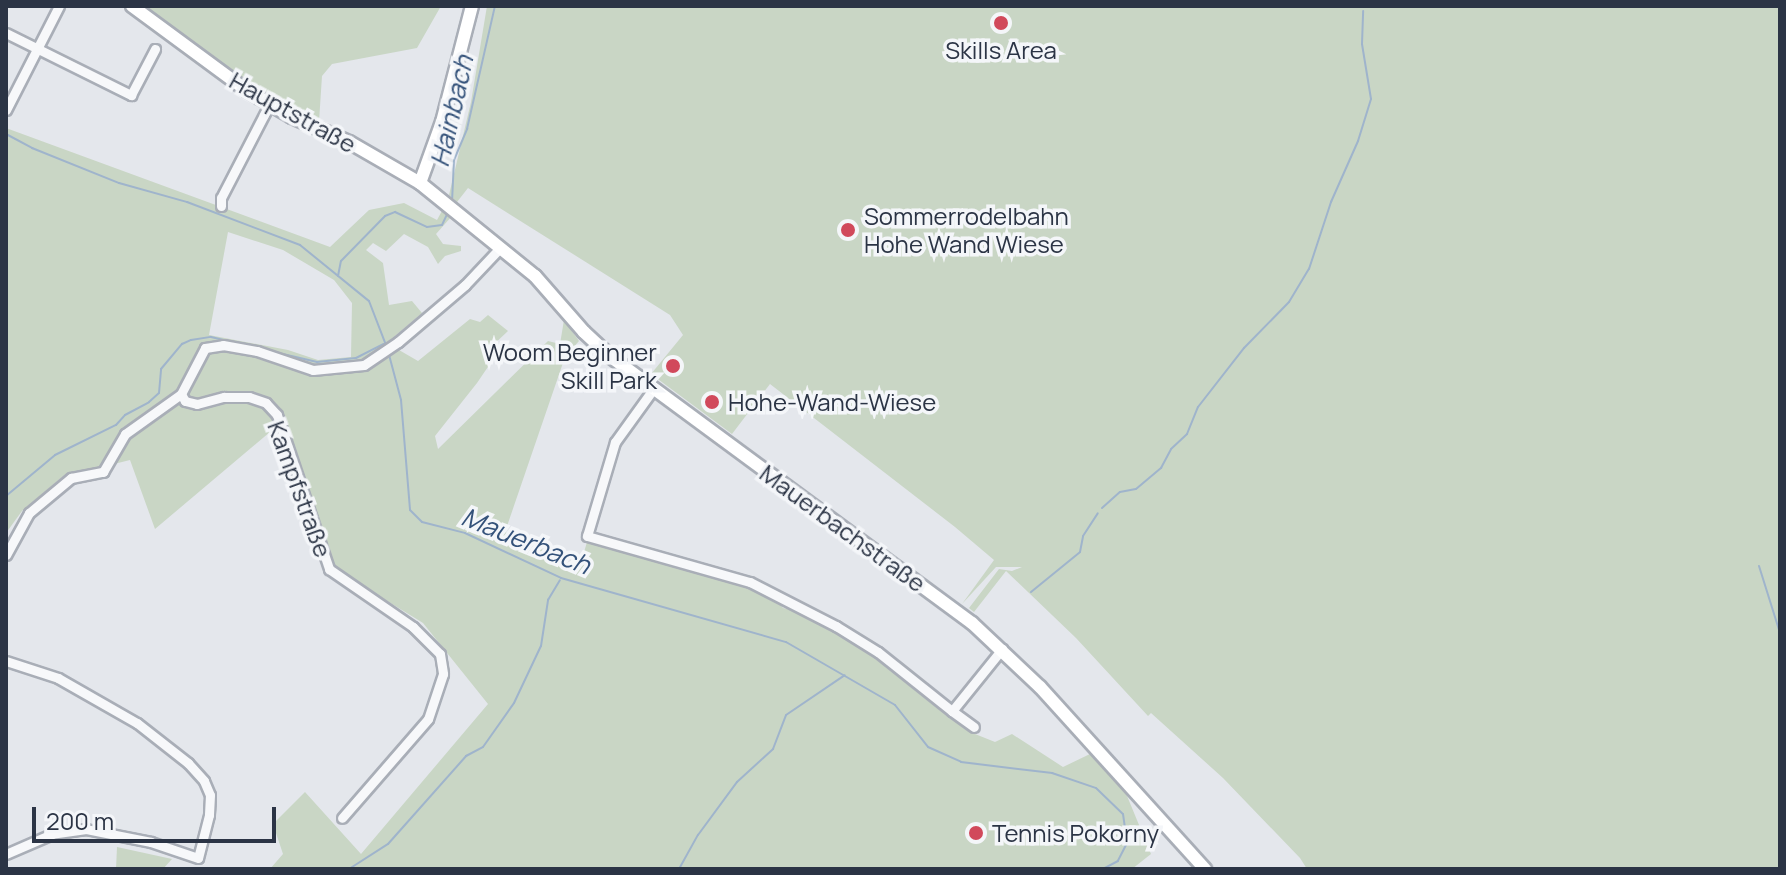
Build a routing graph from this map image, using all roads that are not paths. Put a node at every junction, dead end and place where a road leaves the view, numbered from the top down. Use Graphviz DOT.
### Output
graph roads {
  1 [pos="59,6"];
  2 [pos="132,6"];
  3 [pos="472,6"];
  4 [pos="6,33"];
  5 [pos="38,47"];
  6 [pos="155,49"];
  7 [pos="269,105"];
  8 [pos="6,110"];
  9 [pos="420,183"];
  10 [pos="221,206"];
  11 [pos="499,249"];
  12 [pos="654,388"];
  13 [pos="181,394"];
  14 [pos="6,555"];
  15 [pos="1002,649"];
  16 [pos="6,661"];
  17 [pos="952,711"];
  18 [pos="974,727"];
  19 [pos="342,818"];
  20 [pos="6,854"];
  21 [pos="198,858"];
  22 [pos="196,869"];
  23 [pos="1205,869"];
  1 -- 5 [label="street"];
  2 -- 7 [label="main road, Hauptstraße"];
  3 -- 9 [label="main road"];
  4 -- 5 [label="street"];
  5 -- 6 [label="street"];
  5 -- 8 [label="street"];
  7 -- 9 [label="main road, Hauptstraße"];
  7 -- 10 [label="street"];
  9 -- 11 [label="main road, Mauerbachstraße"];
  11 -- 12 [label="main road, Mauerbachstraße"];
  11 -- 13 [label="street"];
  12 -- 15 [label="main road, Mauerbachstraße"];
  12 -- 17 [label="street"];
  13 -- 14 [label="street"];
  13 -- 19 [label="street, Kampfstraße"];
  15 -- 17 [label="street"];
  15 -- 23 [label="main road, Mauerbachstraße"];
  16 -- 21 [label="street"];
  17 -- 18 [label="street"];
  20 -- 21 [label="street"];
  21 -- 22 [label="street"];
}
